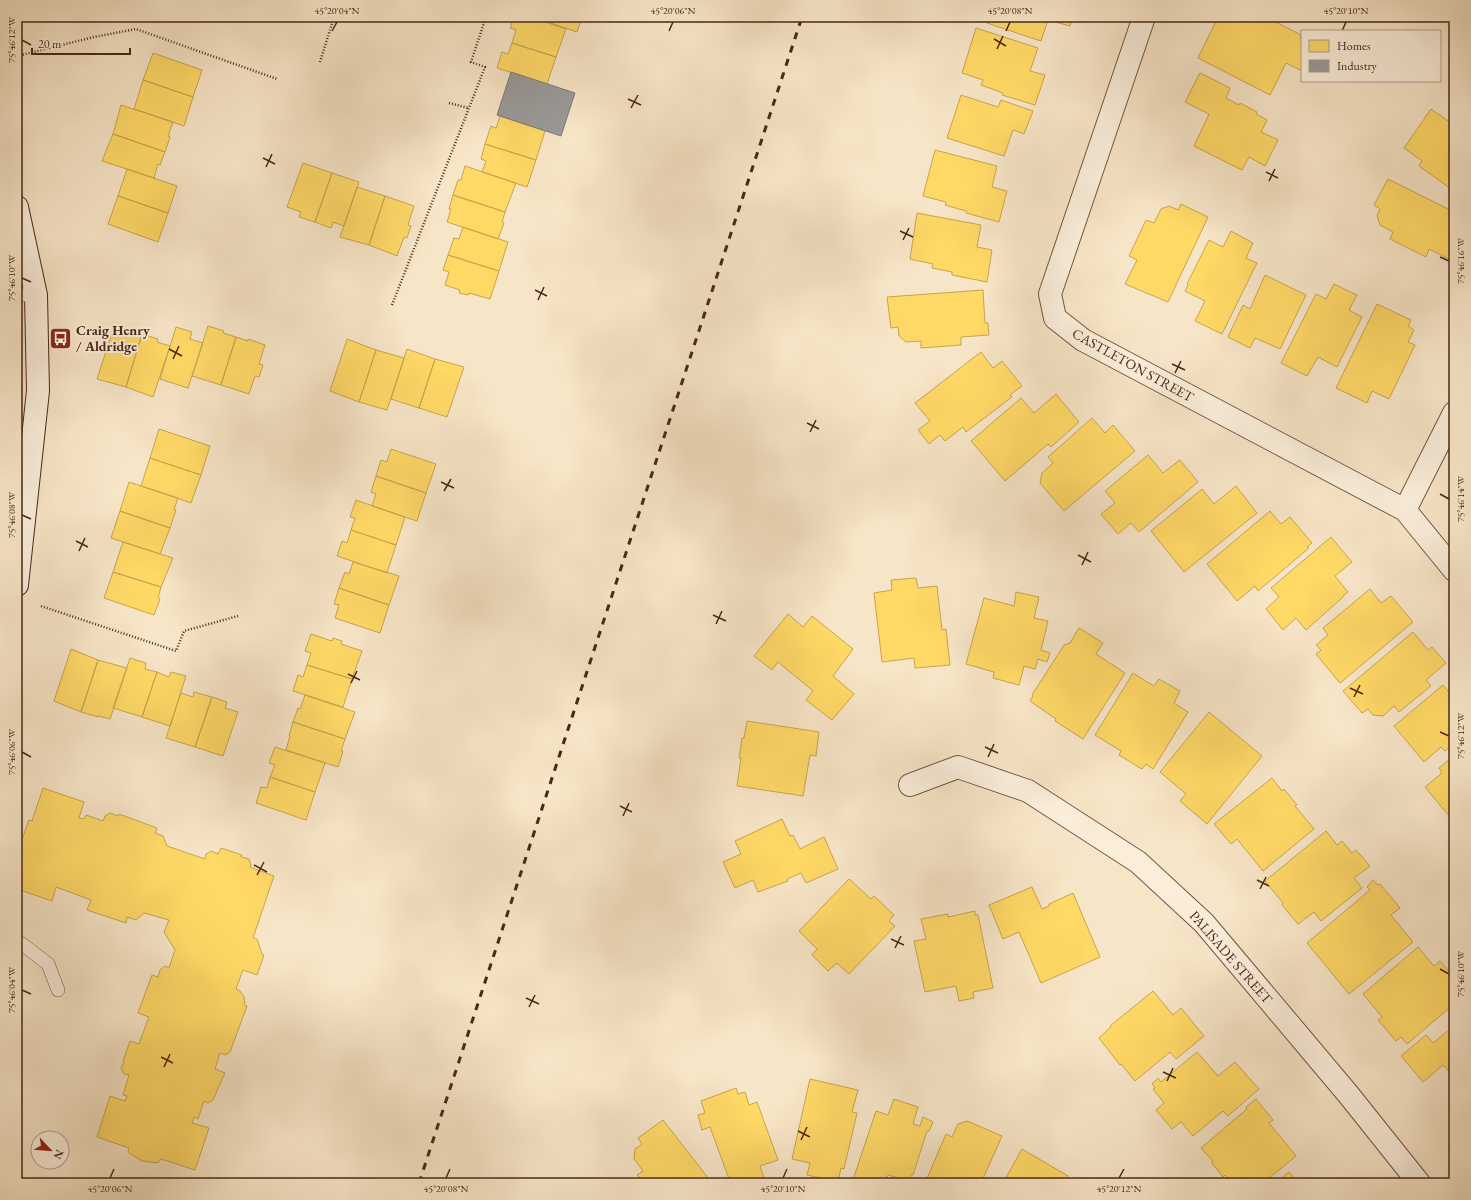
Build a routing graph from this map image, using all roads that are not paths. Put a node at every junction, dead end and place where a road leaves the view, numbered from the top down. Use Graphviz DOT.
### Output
graph roads {
  1 [pos="1144,17"];
  2 [pos="17,206"];
  3 [pos="27,295"];
  4 [pos="1454,413"];
  5 [pos="1405,510"];
  6 [pos="1454,570"];
  7 [pos="17,585"];
  8 [pos="910,785"];
  9 [pos="17,942"];
  10 [pos="58,990"];
  11 [pos="1420,1183"];
  1 -- 5 [label="street, CASTLETON STREET"];
  2 -- 3 [label="street"];
  3 -- 7 [label="street"];
  4 -- 5 [label="street"];
  5 -- 6 [label="street, CASTLETON STREET"];
  8 -- 11 [label="street, PALISADE STREET"];
  9 -- 10 [label="lane"];
}
